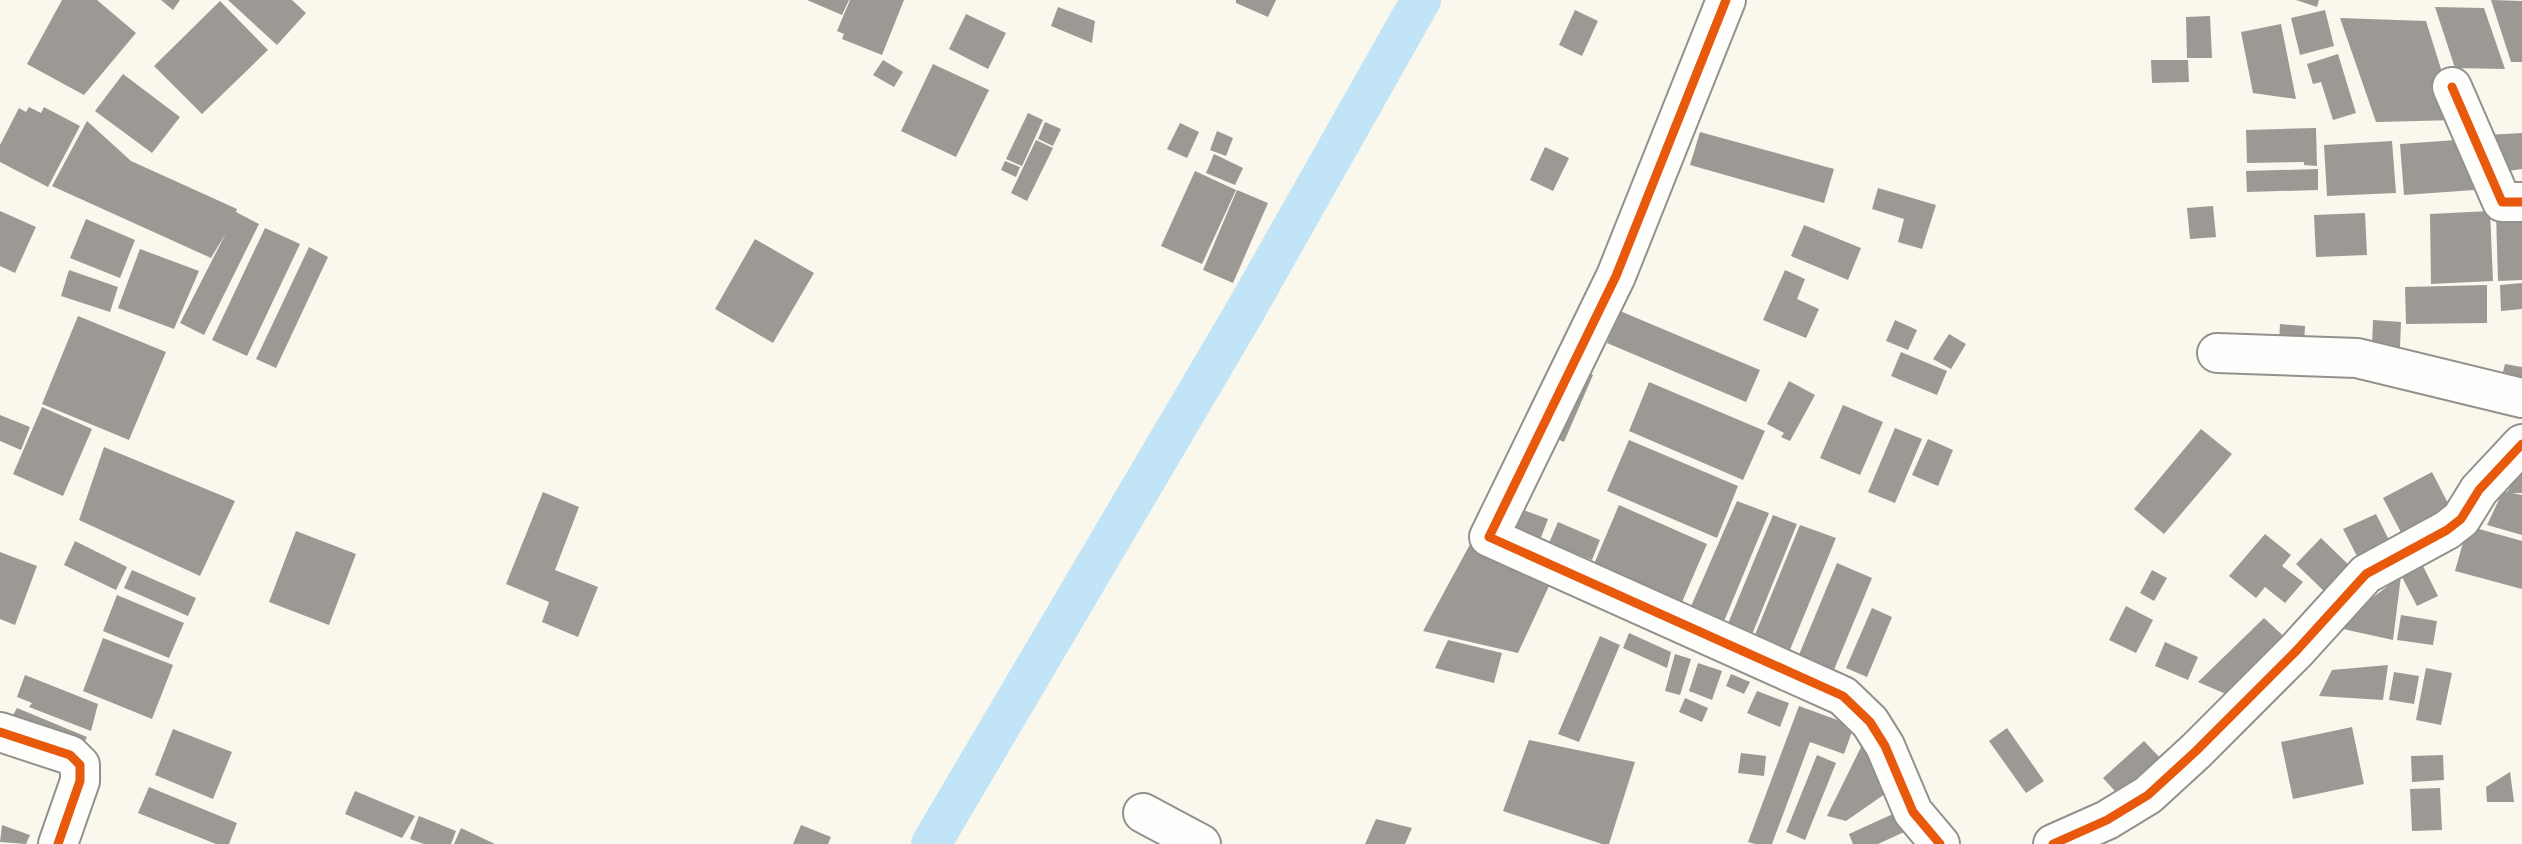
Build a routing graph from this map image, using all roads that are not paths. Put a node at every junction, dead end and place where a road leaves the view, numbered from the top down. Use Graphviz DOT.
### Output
graph roads {
  1 [pos="1726,0"];
  2 [pos="2452,87"];
  3 [pos="2522,201"];
  4 [pos="2217,353"];
  5 [pos="2522,397"];
  6 [pos="2522,444"];
  7 [pos="0,732"];
  8 [pos="1143,813"];
  9 [pos="58,844"];
  10 [pos="1201,844"];
  11 [pos="1940,844"];
  12 [pos="2053,844"];
  1 -- 11 [label="street"];
  2 -- 3 [label="street"];
  4 -- 5 [label="street"];
  6 -- 12 [label="street"];
  7 -- 9 [label="street"];
  8 -- 10 [label="street"];
}
